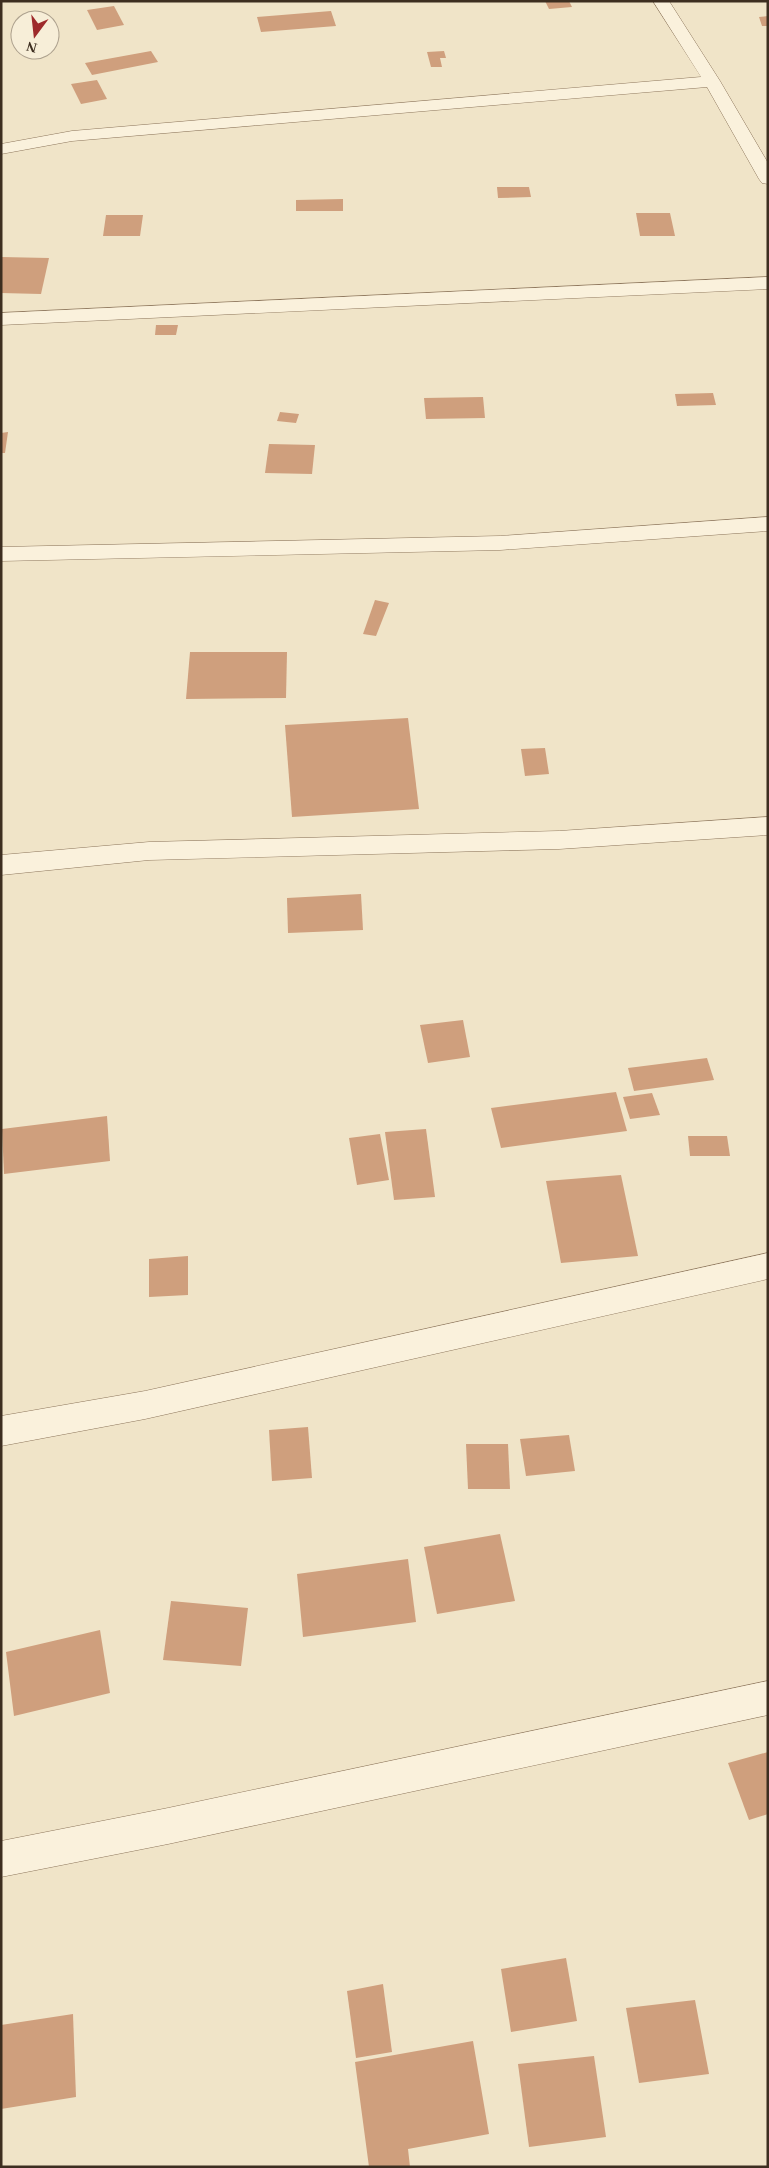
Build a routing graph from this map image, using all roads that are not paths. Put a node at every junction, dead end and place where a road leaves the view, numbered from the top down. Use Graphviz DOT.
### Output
graph roads {
  1 [pos="661,1"];
  2 [pos="712,81"];
  3 [pos="1,149"];
  4 [pos="768,180"];
  5 [pos="768,283"];
  6 [pos="1,319"];
  7 [pos="768,524"];
  8 [pos="1,554"];
  9 [pos="768,826"];
  10 [pos="1,865"];
  11 [pos="768,1266"];
  12 [pos="1,1431"];
  13 [pos="768,1698"];
  14 [pos="1,1859"];
  1 -- 2 [label="street"];
  2 -- 3 [label="street"];
  2 -- 4 [label="street"];
  5 -- 6 [label="street"];
  7 -- 8 [label="street"];
  9 -- 10 [label="street"];
  11 -- 12 [label="street"];
  13 -- 14 [label="street"];
}
